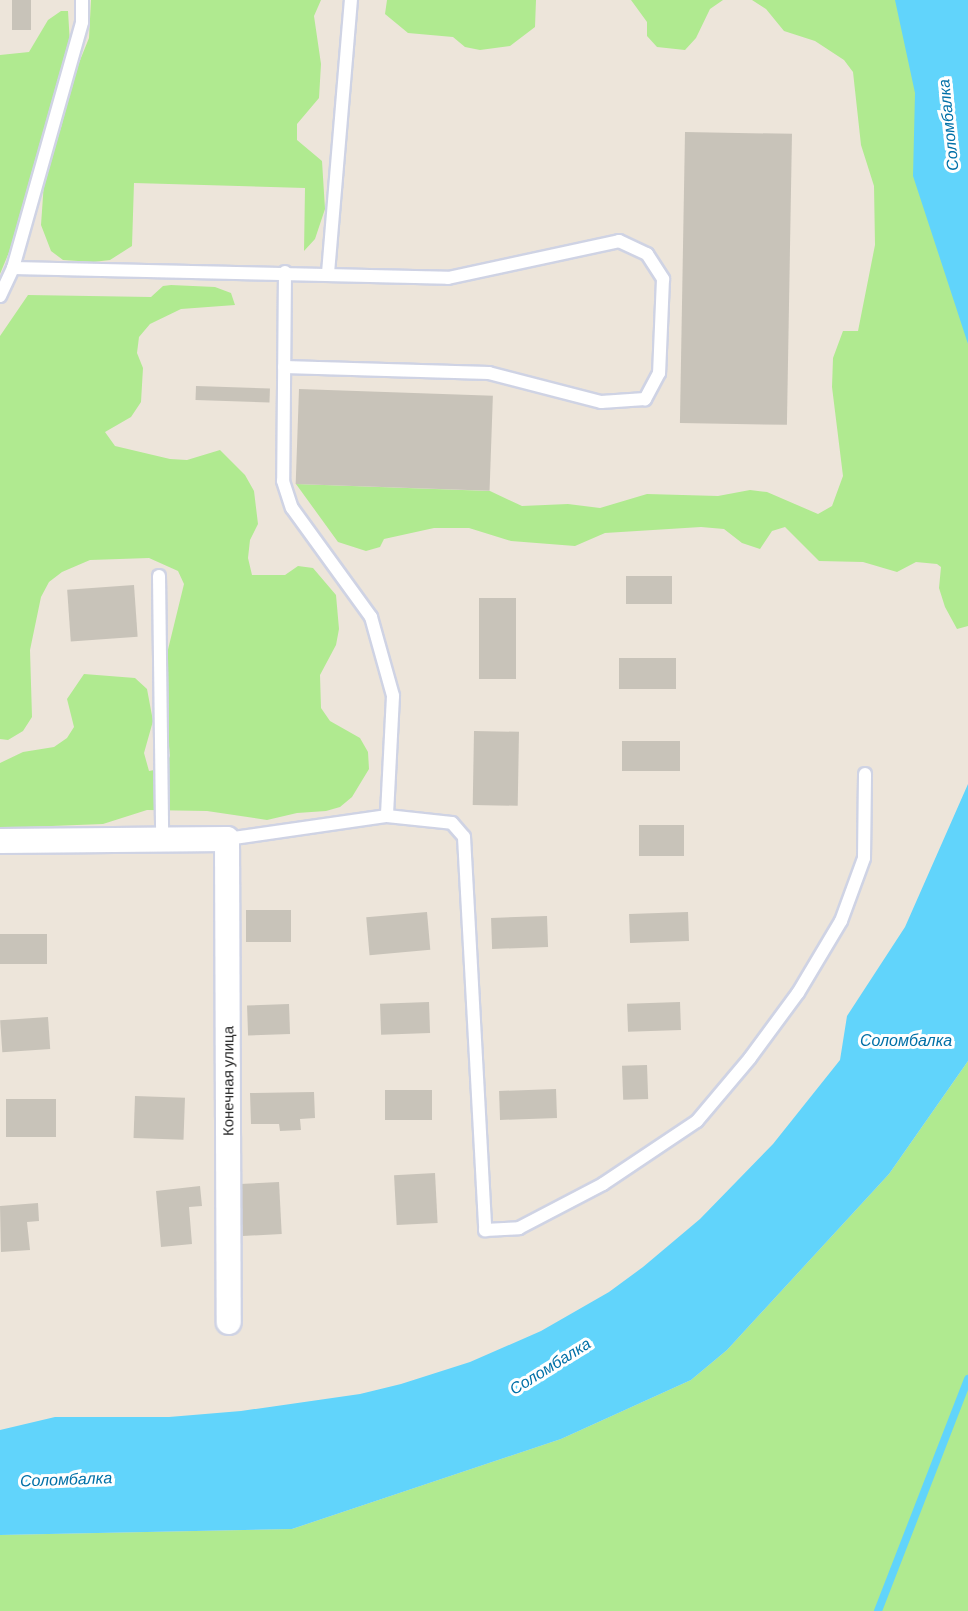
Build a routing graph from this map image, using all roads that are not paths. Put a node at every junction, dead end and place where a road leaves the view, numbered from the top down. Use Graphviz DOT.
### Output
graph roads {
  1 [pos="82,0"];
  2 [pos="351,0"];
  3 [pos="13,268"];
  4 [pos="285,272"];
  5 [pos="328,273"];
  6 [pos="0,296"];
  7 [pos="284,367"];
  8 [pos="159,576"];
  9 [pos="865,774"];
  10 [pos="387,816"];
  11 [pos="227,839"];
  12 [pos="162,840"];
  13 [pos="0,841"];
  14 [pos="229,1322"];
  1 -- 3 [label="lane"];
  2 -- 5 [label="lane"];
  3 -- 4 [label="lane"];
  3 -- 6 [label="lane"];
  4 -- 5 [label="lane"];
  4 -- 7 [label="lane"];
  5 -- 7 [label="lane"];
  7 -- 10 [label="lane"];
  8 -- 12 [label="lane"];
  9 -- 10 [label="lane"];
  10 -- 11 [label="lane"];
  11 -- 12 [label="street"];
  11 -- 14 [label="street, Конечная улица"];
  12 -- 13 [label="street"];
}
